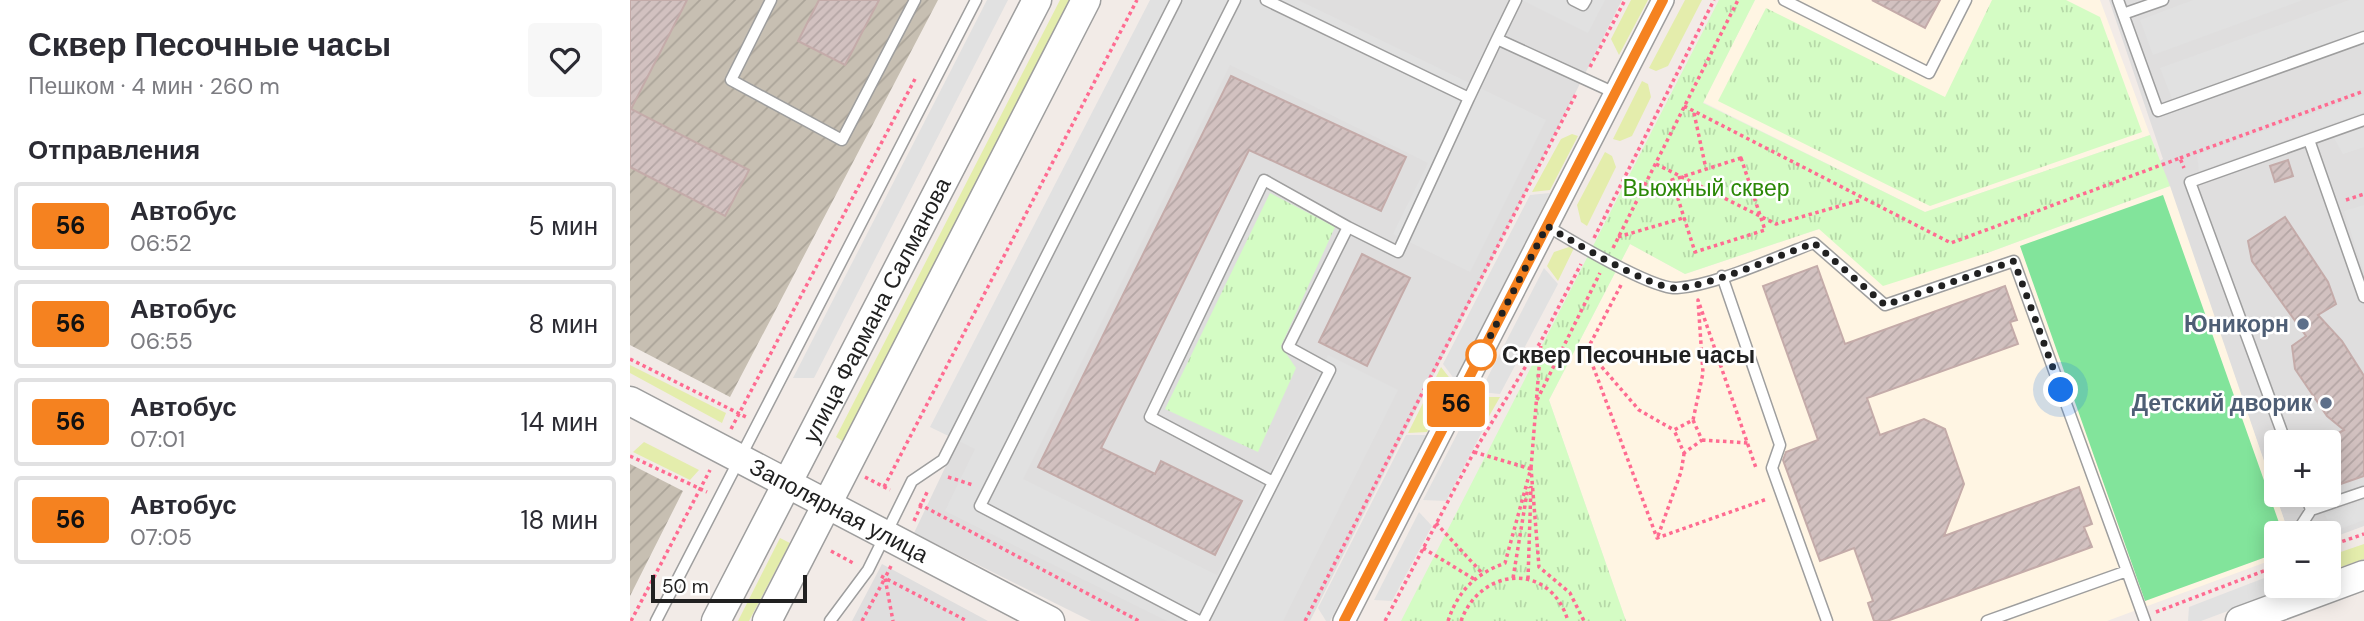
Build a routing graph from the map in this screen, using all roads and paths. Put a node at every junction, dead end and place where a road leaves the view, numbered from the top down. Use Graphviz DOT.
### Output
graph roads {
  1 [pos="771,0"];
  2 [pos="915,0"];
  3 [pos="976,0"];
  4 [pos="1037,0"];
  5 [pos="1086,0"];
  6 [pos="1137,0"];
  7 [pos="1177,0"];
  8 [pos="1234,0"];
  9 [pos="1266,0"];
  10 [pos="1516,0"];
  11 [pos="1573,0"];
  12 [pos="1586,0"];
  13 [pos="1625,0"];
  14 [pos="1663,0"];
  15 [pos="1714,0"];
  16 [pos="1738,0"];
  17 [pos="1784,0"];
  18 [pos="1966,0"];
  19 [pos="2118,0"];
  20 [pos="2163,0"];
  21 [pos="2123,15"];
  22 [pos="2364,37"];
  23 [pos="1497,38"];
  24 [pos="918,73"];
  25 [pos="1584,79"];
  26 [pos="2364,91"];
  27 [pos="1615,93"];
  28 [pos="1469,98"];
  29 [pos="1684,106"];
  30 [pos="1694,111"];
  31 [pos="2364,120"];
  32 [pos="2309,140"];
  33 [pos="2180,158"];
  34 [pos="1656,164"];
  35 [pos="1706,169"];
  36 [pos="1683,177"];
  37 [pos="2190,182"];
  38 [pos="1863,199"];
  39 [pos="1760,216"];
  40 [pos="1684,218"];
  41 [pos="1547,226"];
  42 [pos="1348,227"];
  43 [pos="1618,237"];
  44 [pos="1587,251"];
  45 [pos="1606,261"];
  46 [pos="1629,271"];
  47 [pos="1722,276"];
  48 [pos="2364,297"];
  49 [pos="1541,341"];
  50 [pos="1587,350"];
  51 [pos="630,359"];
  52 [pos="1537,400"];
  53 [pos="630,401"];
  54 [pos="739,414"];
  55 [pos="1693,420"];
  56 [pos="758,424"];
  57 [pos="1674,430"];
  58 [pos="2281,430"];
  59 [pos="1702,440"];
  60 [pos="1748,443"];
  61 [pos="1474,452"];
  62 [pos="1684,453"];
  63 [pos="741,459"];
  64 [pos="847,468"];
  65 [pos="1531,468"];
  66 [pos="1759,477"];
  67 [pos="941,481"];
  68 [pos="1273,482"];
  69 [pos="786,484"];
  70 [pos="931,486"];
  71 [pos="884,487"];
  72 [pos="1763,488"];
  73 [pos="699,489"];
  74 [pos="987,492"];
  75 [pos="2364,492"];
  76 [pos="903,497"];
  77 [pos="828,505"];
  78 [pos="922,505"];
  79 [pos="2310,507"];
  80 [pos="2311,510"];
  81 [pos="2304,521"];
  82 [pos="1436,523"];
  83 [pos="2364,534"];
  84 [pos="895,538"];
  85 [pos="1657,538"];
  86 [pos="2341,542"];
  87 [pos="1423,548"];
  88 [pos="2127,571"];
  89 [pos="2264,571"];
  90 [pos="1482,573"];
  91 [pos="2364,575"];
  92 [pos="885,578"];
  93 [pos="1513,578"];
  94 [pos="1474,579"];
  95 [pos="1528,579"];
  96 [pos="2341,583"];
  97 [pos="1467,587"];
  98 [pos="1474,596"];
  99 [pos="2301,598"];
  100 [pos="2144,619"];
  101 [pos="1195,620"];
  102 [pos="631,621"];
  103 [pos="656,621"];
  104 [pos="716,621"];
  105 [pos="767,621"];
  106 [pos="830,621"];
  107 [pos="862,621"];
  108 [pos="893,621"];
  109 [pos="1050,621"];
  110 [pos="1139,621"];
  111 [pos="1305,621"];
  112 [pos="1344,621"];
  113 [pos="1385,621"];
  114 [pos="1448,621"];
  115 [pos="1461,621"];
  116 [pos="1568,621"];
  117 [pos="1584,621"];
  118 [pos="1827,621"];
  119 [pos="1987,621"];
  120 [pos="2240,621"];
  1 -- 2 [label="lane"];
  3 -- 56 [label="lane"];
  4 -- 69 [label="street, улица Фармана Салманова"];
  5 -- 64 [label="street, улица Фармана Салманова"];
  6 -- 71 [label="path"];
  7 -- 76 [label="lane"];
  8 -- 74 [label="lane"];
  9 -- 28 [label="lane"];
  10 -- 23 [label="lane"];
  11 -- 12 [label="lane"];
  13 -- 25 [label="path"];
  14 -- 27 [label="street"];
  15 -- 44 [label="path"];
  16 -- 29 [label="path"];
  17 -- 18 [label="lane"];
  19 -- 21 [label="lane"];
  20 -- 21 [label="lane"];
  21 -- 22 [label="lane"];
  23 -- 25 [label="lane"];
  23 -- 28 [label="lane"];
  24 -- 54 [label="path"];
  25 -- 27 [label="lane"];
  25 -- 111 [label="path"];
  26 -- 33 [label="path"];
  27 -- 41 [label="street"];
  28 -- 42 [label="lane"];
  29 -- 30 [label="path"];
  29 -- 34 [label="path"];
  30 -- 35 [label="path"];
  30 -- 38 [label="path"];
  31 -- 32 [label="lane"];
  32 -- 37 [label="lane"];
  32 -- 48 [label="lane"];
  33 -- 37 [label="path"];
  33 -- 38 [label="path"];
  34 -- 36 [label="path"];
  34 -- 43 [label="path"];
  35 -- 36 [label="path"];
  35 -- 39 [label="path"];
  36 -- 39 [label="path"];
  36 -- 40 [label="path"];
  37 -- 58 [label="lane"];
  38 -- 39 [label="path"];
  39 -- 40 [label="path"];
  40 -- 43 [label="path"];
  41 -- 44 [label="lane"];
  41 -- 112 [label="street"];
  42 -- 68 [label="lane"];
  42 -- 68 [label="lane"];
  43 -- 45 [label="path"];
  44 -- 45 [label="lane"];
  44 -- 49 [label="path"];
  45 -- 46 [label="lane"];
  45 -- 52 [label="path"];
  46 -- 47 [label="lane"];
  46 -- 50 [label="path"];
  47 -- 88 [label="lane"];
  47 -- 118 [label="lane"];
  49 -- 52 [label="path"];
  49 -- 61 [label="path"];
  50 -- 57 [label="path"];
  50 -- 85 [label="path"];
  51 -- 54 [label="path"];
  52 -- 65 [label="path"];
  53 -- 63 [label="street, Заполярная улица"];
  54 -- 56 [label="path"];
  55 -- 57 [label="path"];
  55 -- 59 [label="path"];
  55 -- 60 [label="path"];
  56 -- 63 [label="lane"];
  57 -- 62 [label="path"];
  59 -- 60 [label="path"];
  59 -- 62 [label="path"];
  60 -- 66 [label="path"];
  61 -- 65 [label="path"];
  61 -- 82 [label="path"];
  62 -- 85 [label="path"];
  63 -- 69 [label="street, Заполярная улица"];
  63 -- 103 [label="lane"];
  64 -- 71 [label="path"];
  64 -- 77 [label="street, улица Фармана Салманова"];
  65 -- 90 [label="path"];
  65 -- 93 [label="path"];
  65 -- 95 [label="path"];
  65 -- 117 [label="path"];
  67 -- 74 [label="path"];
  68 -- 101 [label="lane"];
  69 -- 77 [label="street, Заполярная улица"];
  69 -- 104 [label="street, улица Фармана Салманова"];
  70 -- 78 [label="path"];
  71 -- 76 [label="path"];
  72 -- 85 [label="path"];
  73 -- 102 [label="path"];
  74 -- 101 [label="lane"];
  75 -- 80 [label="lane"];
  76 -- 78 [label="path"];
  76 -- 84 [label="lane"];
  77 -- 84 [label="street, Заполярная улица"];
  77 -- 105 [label="street, улица Фармана Салманова"];
  78 -- 84 [label="path"];
  78 -- 110 [label="path"];
  79 -- 80 [label="lane"];
  80 -- 81 [label="lane"];
  82 -- 87 [label="path"];
  82 -- 90 [label="path"];
  83 -- 86 [label="path"];
  84 -- 92 [label="path"];
  84 -- 106 [label="lane"];
  84 -- 109 [label="street, Заполярная улица"];
  87 -- 94 [label="path"];
  87 -- 113 [label="path"];
  88 -- 100 [label="lane"];
  88 -- 119 [label="lane"];
  89 -- 100 [label="path"];
  90 -- 94 [label="path"];
  91 -- 96 [label="street"];
  92 -- 107 [label="path"];
  92 -- 108 [label="path"];
  93 -- 95 [label="path"];
  93 -- 98 [label="path"];
  94 -- 97 [label="path"];
  95 -- 116 [label="path"];
  97 -- 98 [label="path"];
  97 -- 114 [label="path"];
  98 -- 115 [label="path"];
  99 -- 120 [label="street"];
}
